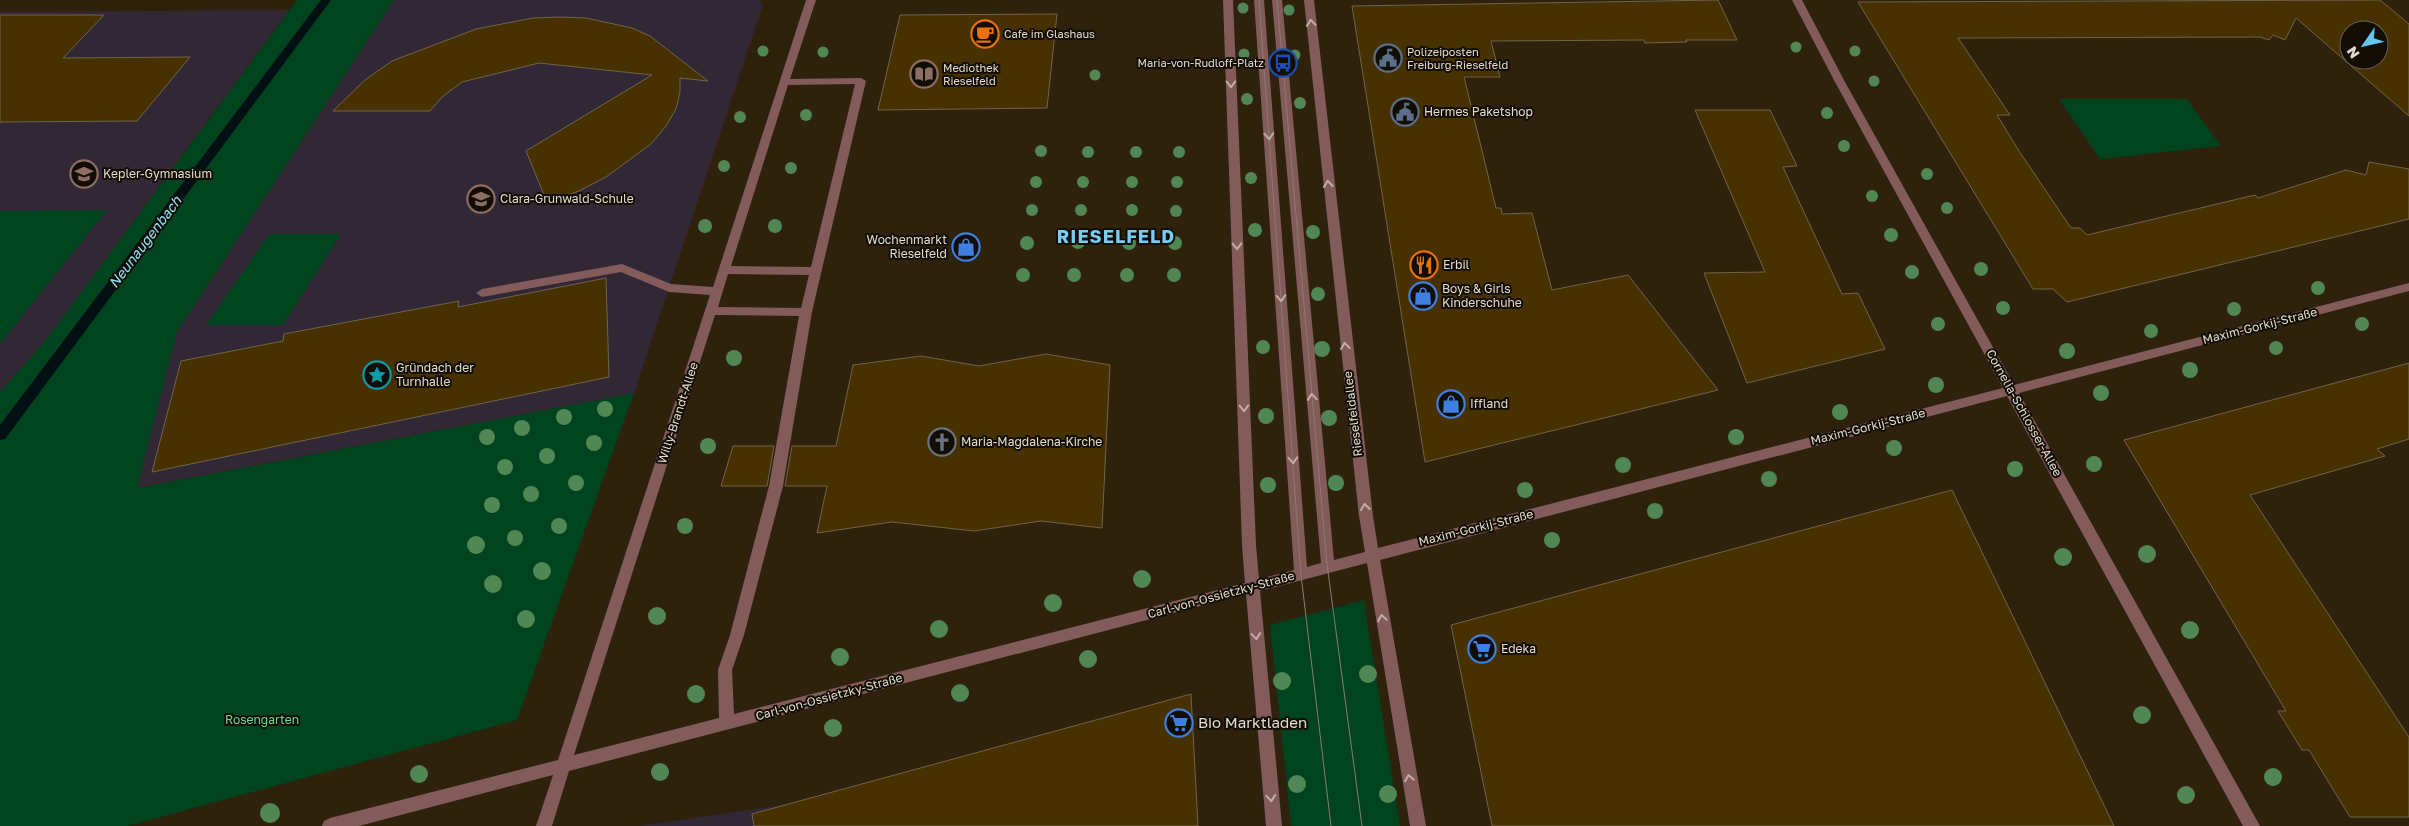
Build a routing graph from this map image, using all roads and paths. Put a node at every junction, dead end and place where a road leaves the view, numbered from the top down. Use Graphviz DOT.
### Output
graph roads {
  1 [pos="811,0"];
  2 [pos="1228,0"];
  3 [pos="1259,0"];
  4 [pos="1277,0"];
  5 [pos="1309,0"];
  6 [pos="1798,0"];
  7 [pos="786,82"];
  8 [pos="725,270"];
  9 [pos="816,271"];
  10 [pos="2409,287"];
  11 [pos="718,291"];
  12 [pos="482,293"];
  13 [pos="711,311"];
  14 [pos="806,312"];
  15 [pos="2012,390"];
  16 [pos="1373,555"];
  17 [pos="1328,568"];
  18 [pos="1301,575"];
  19 [pos="1252,587"];
  20 [pos="727,724"];
  21 [pos="563,767"];
  22 [pos="330,826"];
  23 [pos="544,826"];
  24 [pos="1274,826"];
  25 [pos="1418,826"];
  26 [pos="2252,826"];
  1 -- 7 [label="street, Willy-Brandt-Allee"];
  2 -- 19 [label="street, one-way"];
  3 -- 18 [label="street, one-way"];
  17 -- 4 [label="street, one-way"];
  16 -- 5 [label="street, Rieselfeldallee, one-way"];
  6 -- 15 [label="street, Cornelia-Schlosser-Allee"];
  7 -- 8 [label="street, Willy-Brandt-Allee"];
  7 -- 9 [label="street"];
  8 -- 9 [label="street"];
  8 -- 11 [label="street, Willy-Brandt-Allee"];
  9 -- 14 [label="street"];
  10 -- 15 [label="street, Maxim-Gorkij-Straße"];
  11 -- 12 [label="street"];
  11 -- 13 [label="street, Willy-Brandt-Allee"];
  13 -- 14 [label="street"];
  13 -- 21 [label="street, Willy-Brandt-Allee"];
  14 -- 20 [label="street"];
  15 -- 16 [label="street, Maxim-Gorkij-Straße"];
  15 -- 26 [label="street, Cornelia-Schlosser-Allee"];
  16 -- 17 [label="street, Maxim-Gorkij-Straße"];
  25 -- 16 [label="street, Rieselfeldallee, one-way"];
  17 -- 18 [label="street, Carl-von-Ossietzky-Straße"];
  18 -- 19 [label="street, Carl-von-Ossietzky-Straße"];
  19 -- 20 [label="street, Carl-von-Ossietzky-Straße"];
  19 -- 24 [label="street, one-way"];
  20 -- 21 [label="street, Carl-von-Ossietzky-Straße"];
  21 -- 22 [label="street, Carl-von-Ossietzky-Straße"];
  21 -- 23 [label="street, Willy-Brandt-Allee"];
}
